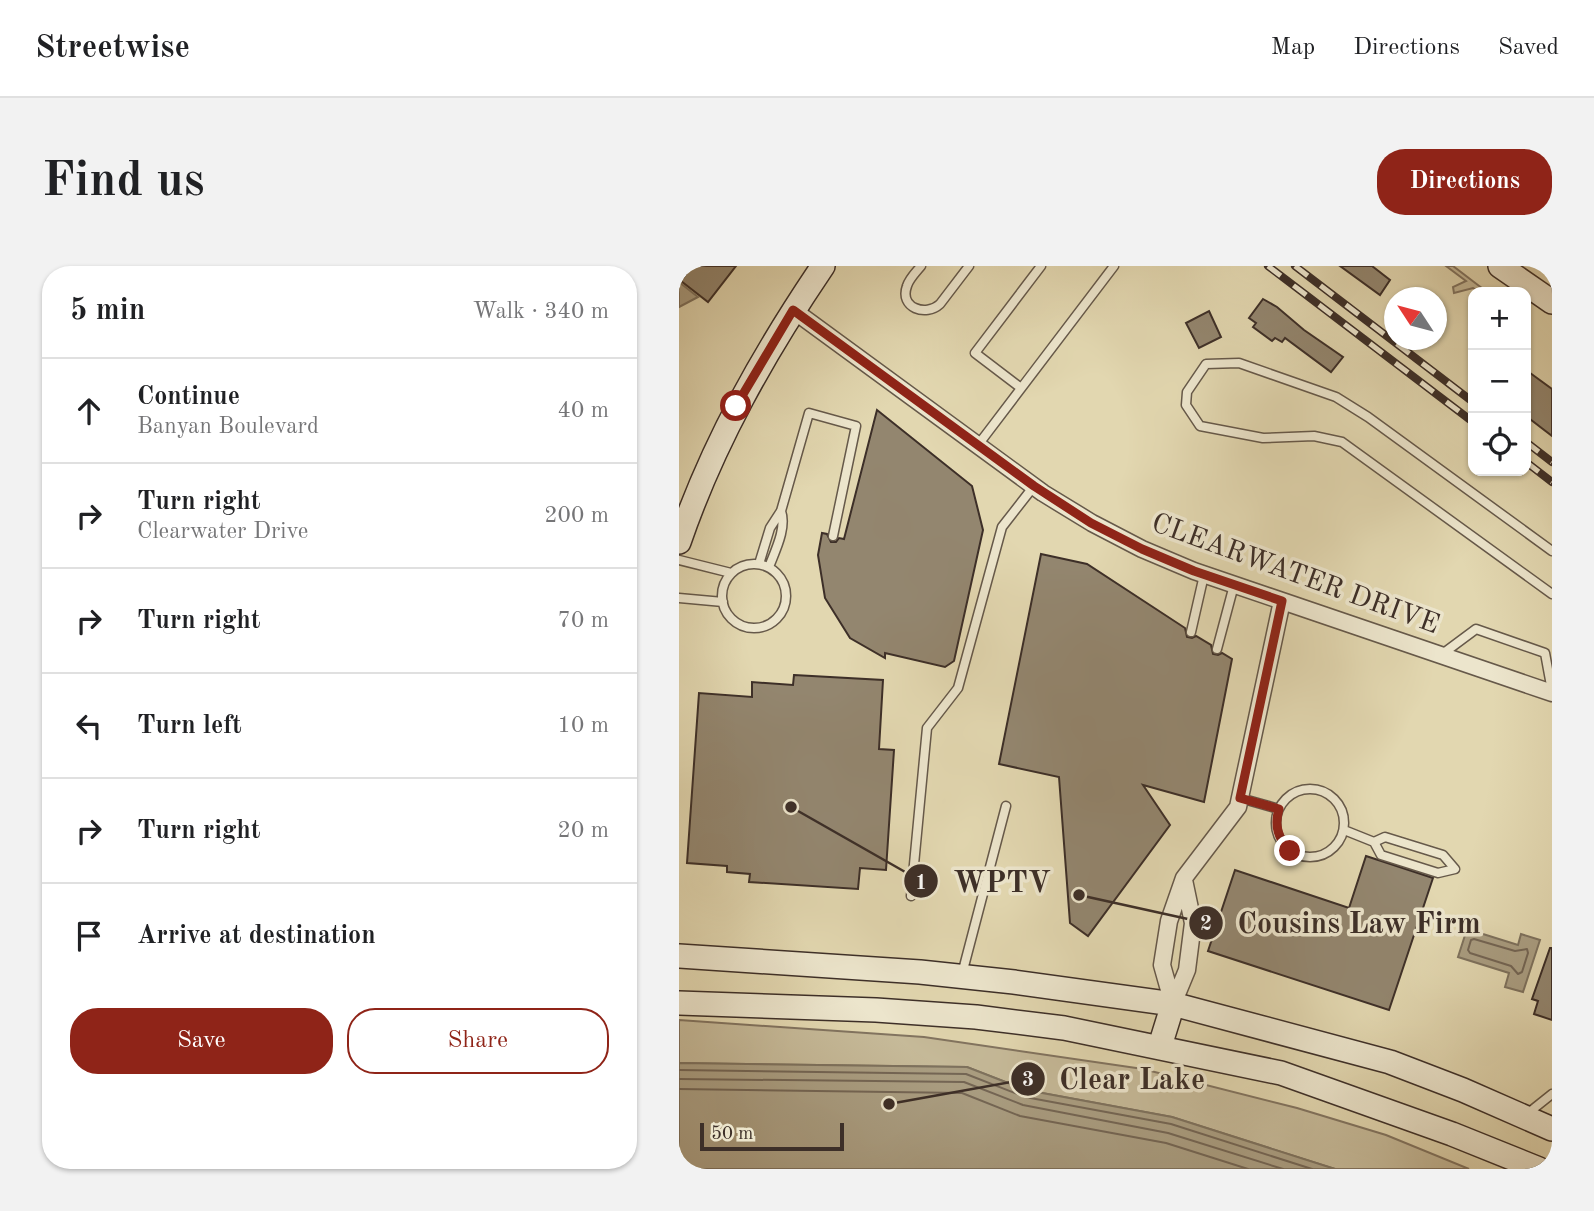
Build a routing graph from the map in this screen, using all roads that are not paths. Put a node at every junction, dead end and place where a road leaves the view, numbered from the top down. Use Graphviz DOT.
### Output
graph roads {
  1 [pos="823,266"];
  2 [pos="921,266"];
  3 [pos="969,266"];
  4 [pos="1041,266"];
  5 [pos="1114,266"];
  6 [pos="1500,266"];
  7 [pos="1552,302"];
  8 [pos="793,310"];
  9 [pos="1021,388"];
  10 [pos="978,445"];
  11 [pos="1034,486"];
  12 [pos="781,511"];
  13 [pos="833,536"];
  14 [pos="679,542"];
  15 [pos="1552,551"];
  16 [pos="679,560"];
  17 [pos="759,564"];
  18 [pos="769,567"];
  19 [pos="731,573"];
  20 [pos="1205,575"];
  21 [pos="1234,585"];
  22 [pos="1552,594"];
  23 [pos="679,598"];
  24 [pos="1282,601"];
  25 [pos="723,602"];
  26 [pos="1191,632"];
  27 [pos="1217,649"];
  28 [pos="1441,655"];
  29 [pos="1552,692"];
  30 [pos="1240,798"];
  31 [pos="1006,807"];
  32 [pos="1279,809"];
  33 [pos="1344,830"];
  34 [pos="1374,842"];
  35 [pos="1419,848"];
  36 [pos="1413,866"];
  37 [pos="1184,878"];
  38 [pos="911,896"];
  39 [pos="679,956"];
  40 [pos="961,977"];
  41 [pos="679,1003"];
  42 [pos="1173,1004"];
  43 [pos="1160,1046"];
  44 [pos="1552,1094"];
  45 [pos="1524,1117"];
  46 [pos="1552,1129"];
  47 [pos="1539,1169"];
  1 -- 8 [label="main road"];
  2 -- 3 [label="lane"];
  4 -- 9 [label="lane"];
  5 -- 9 [label="lane"];
  6 -- 7 [label="main road"];
  8 -- 10 [label="street, CLEARWATER DRIVE"];
  8 -- 14 [label="main road"];
  9 -- 10 [label="lane"];
  10 -- 11 [label="street, CLEARWATER DRIVE"];
  11 -- 20 [label="street, CLEARWATER DRIVE"];
  11 -- 38 [label="lane"];
  12 -- 13 [label="lane"];
  12 -- 17 [label="lane"];
  12 -- 18 [label="lane"];
  15 -- 22 [label="lane"];
  16 -- 19 [label="lane"];
  17 -- 18 [label="lane"];
  17 -- 19 [label="lane"];
  18 -- 25 [label="lane"];
  19 -- 25 [label="lane"];
  20 -- 21 [label="street, CLEARWATER DRIVE"];
  20 -- 26 [label="lane"];
  21 -- 24 [label="street, CLEARWATER DRIVE"];
  21 -- 27 [label="lane"];
  23 -- 25 [label="lane"];
  24 -- 28 [label="street, CLEARWATER DRIVE"];
  24 -- 30 [label="street"];
  28 -- 29 [label="street, CLEARWATER DRIVE"];
  28 -- 29 [label="lane"];
  30 -- 32 [label="lane"];
  30 -- 37 [label="street"];
  31 -- 40 [label="lane"];
  32 -- 33 [label="lane"];
  32 -- 33 [label="lane"];
  33 -- 34 [label="lane"];
  34 -- 35 [label="lane"];
  34 -- 36 [label="lane"];
  35 -- 36 [label="lane"];
  35 -- 36 [label="lane"];
  37 -- 42 [label="street"];
  37 -- 42 [label="street"];
  39 -- 40 [label="main road"];
  40 -- 42 [label="main road"];
  41 -- 43 [label="main road"];
  42 -- 43 [label="main road"];
  42 -- 45 [label="main road"];
  43 -- 47 [label="main road"];
  44 -- 45 [label="lane"];
  45 -- 46 [label="main road"];
}
